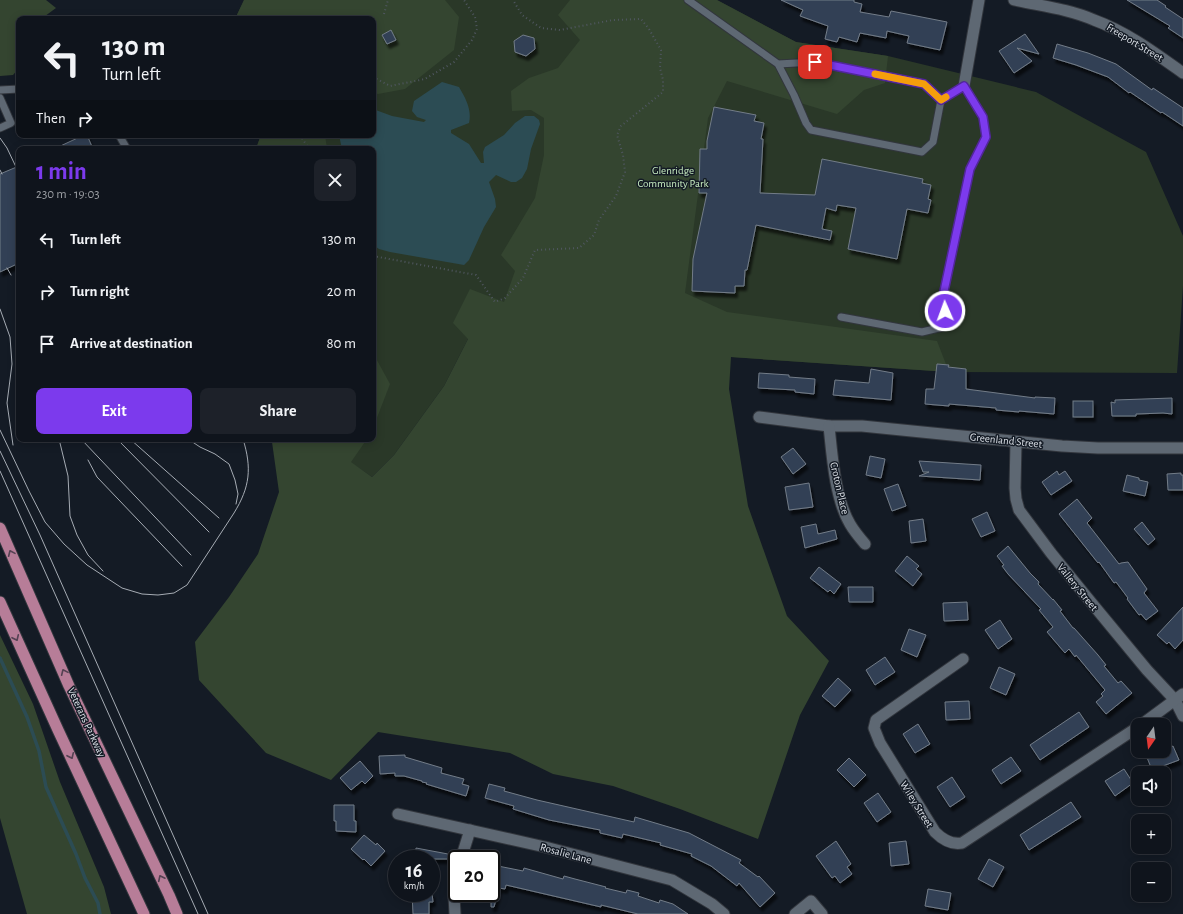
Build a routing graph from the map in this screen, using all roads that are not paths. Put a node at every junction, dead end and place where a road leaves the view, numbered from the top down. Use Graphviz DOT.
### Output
graph roads {
  1 [pos="688,0"];
  2 [pos="979,0"];
  3 [pos="1014,0"];
  4 [pos="778,64"];
  5 [pos="1183,73"];
  6 [pos="964,86"];
  7 [pos="16,89"];
  8 [pos="0,90"];
  9 [pos="0,98"];
  10 [pos="941,100"];
  11 [pos="0,128"];
  12 [pos="841,317"];
  13 [pos="760,417"];
  14 [pos="829,426"];
  15 [pos="1016,442"];
  16 [pos="1183,448"];
  17 [pos="0,528"];
  18 [pos="865,544"];
  19 [pos="0,602"];
  20 [pos="963,659"];
  21 [pos="1179,697"];
  22 [pos="1183,716"];
  23 [pos="1150,718"];
  24 [pos="1131,733"];
  25 [pos="398,814"];
  26 [pos="470,830"];
  27 [pos="464,850"];
  28 [pos="454,902"];
  29 [pos="796,913"];
  30 [pos="144,914"];
  31 [pos="177,914"];
  32 [pos="455,914"];
  33 [pos="724,914"];
  34 [pos="822,914"];
  1 -- 4 [label="lane"];
  2 -- 6 [label="street"];
  3 -- 5 [label="street, Freeport Street"];
  4 -- 10 [label="lane"];
  4 -- 10 [label="lane"];
  6 -- 10 [label="lane"];
  6 -- 12 [label="lane"];
  7 -- 8 [label="lane"];
  9 -- 11 [label="lane"];
  13 -- 14 [label="street, Greenland Street"];
  14 -- 15 [label="street, Greenland Street"];
  14 -- 18 [label="street, Croton Place"];
  15 -- 16 [label="street, Greenland Street"];
  15 -- 21 [label="street, Vallery Street"];
  31 -- 17 [label="main road, Veterans Parkway, one-way"];
  19 -- 30 [label="main road, one-way"];
  20 -- 24 [label="street, Wiley Street"];
  21 -- 22 [label="street, Vallery Street"];
  21 -- 23 [label="street"];
  25 -- 26 [label="street, Rosalie Lane"];
  26 -- 27 [label="street"];
  26 -- 33 [label="street, Rosalie Lane"];
  28 -- 32 [label="street"];
  29 -- 34 [label="street"];
}
